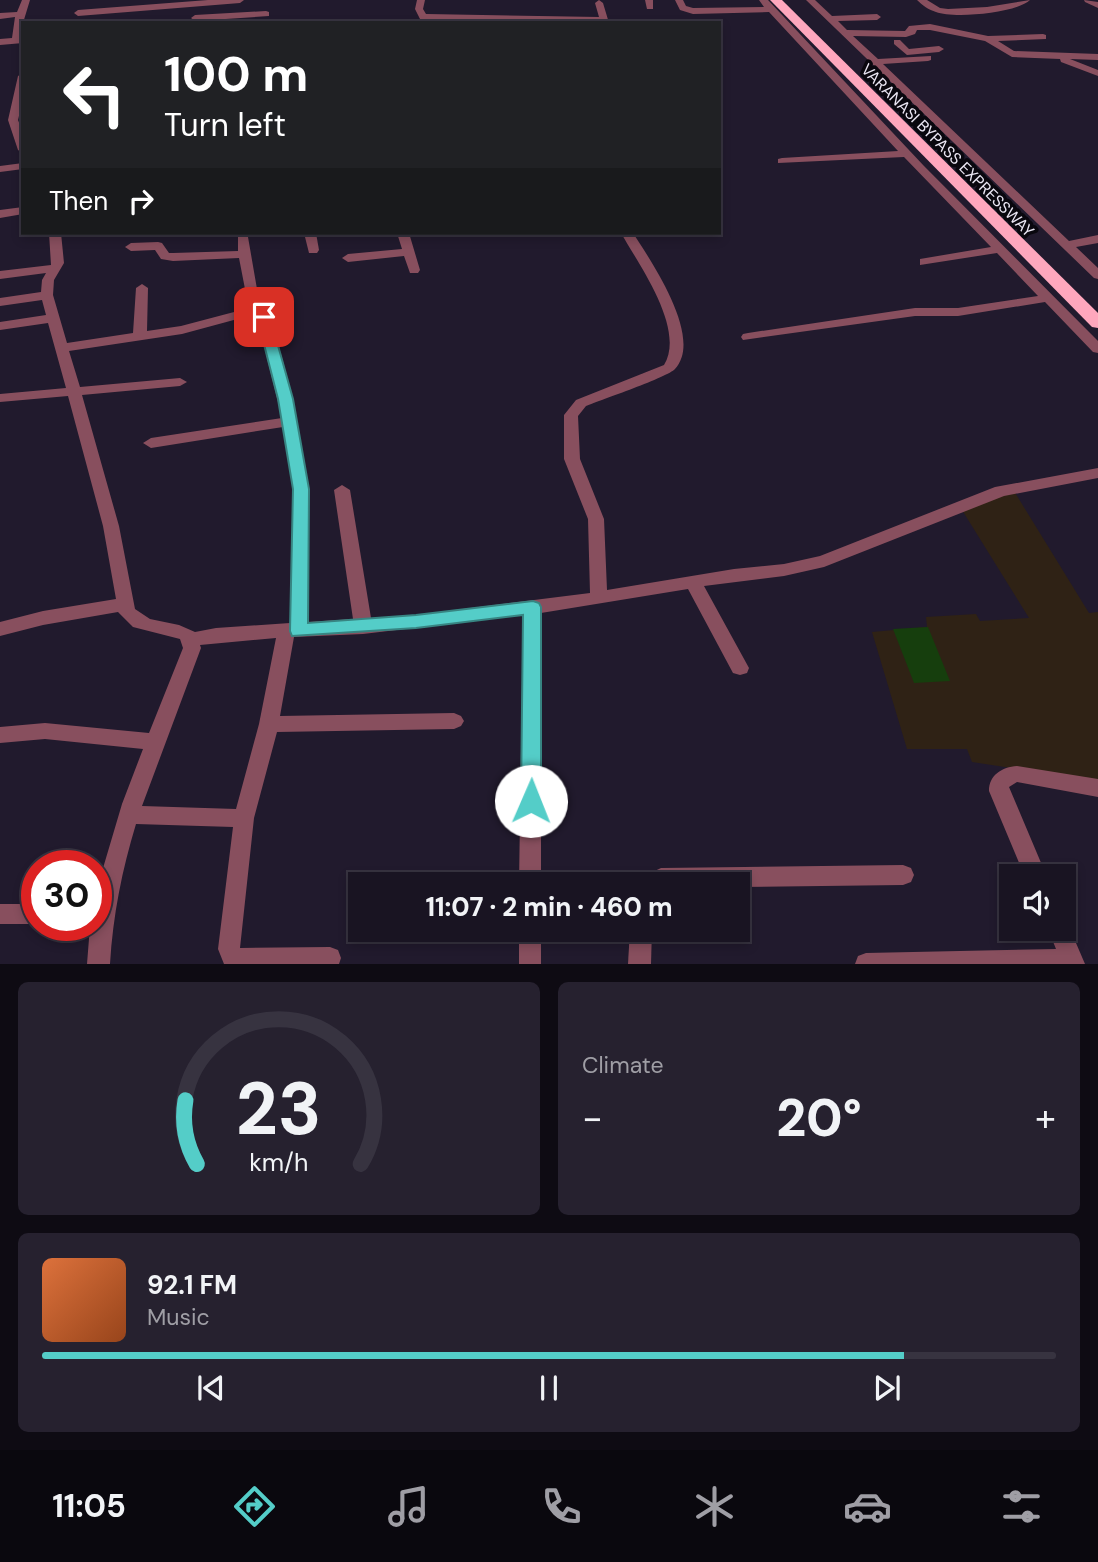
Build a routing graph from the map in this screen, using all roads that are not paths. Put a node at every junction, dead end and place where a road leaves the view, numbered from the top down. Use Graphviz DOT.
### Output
graph roads {
  1 [pos="26,0"];
  2 [pos="80,0"];
  3 [pos="240,0"];
  4 [pos="421,0"];
  5 [pos="679,0"];
  6 [pos="764,0"];
  7 [pos="793,0"];
  8 [pos="810,0"];
  9 [pos="920,0"];
  10 [pos="1026,0"];
  11 [pos="1088,0"];
  12 [pos="599,3"];
  13 [pos="774,5"];
  14 [pos="1098,5"];
  15 [pos="20,14"];
  16 [pos="266,14"];
  17 [pos="0,16"];
  18 [pos="877,17"];
  19 [pos="77,18"];
  20 [pos="195,18"];
  21 [pos="831,19"];
  22 [pos="425,20"];
  23 [pos="605,21"];
  24 [pos="846,33"];
  25 [pos="1043,37"];
  26 [pos="988,39"];
  27 [pos="20,40"];
  28 [pos="922,40"];
  29 [pos="0,42"];
  30 [pos="897,42"];
  31 [pos="860,45"];
  32 [pos="939,49"];
  33 [pos="1040,56"];
  34 [pos="1098,57"];
  35 [pos="928,58"];
  36 [pos="878,62"];
  37 [pos="1098,73"];
  38 [pos="21,84"];
  39 [pos="14,109"];
  40 [pos="0,110"];
  41 [pos="15,130"];
  42 [pos="0,131"];
  43 [pos="21,145"];
  44 [pos="907,154"];
  45 [pos="782,161"];
  46 [pos="21,166"];
  47 [pos="0,169"];
  48 [pos="21,210"];
  49 [pos="0,214"];
  50 [pos="55,235"];
  51 [pos="244,235"];
  52 [pos="310,235"];
  53 [pos="403,235"];
  54 [pos="628,235"];
  55 [pos="1098,239"];
  56 [pos="1067,245"];
  57 [pos="131,247"];
  58 [pos="1000,249"];
  59 [pos="313,250"];
  60 [pos="408,251"];
  61 [pos="245,254"];
  62 [pos="348,258"];
  63 [pos="924,262"];
  64 [pos="56,268"];
  65 [pos="414,270"];
  66 [pos="0,275"];
  67 [pos="1098,275"];
  68 [pos="142,288"];
  69 [pos="47,295"];
  70 [pos="1048,298"];
  71 [pos="0,302"];
  72 [pos="1098,304"];
  73 [pos="260,309"];
  74 [pos="54,317"];
  75 [pos="1098,323"];
  76 [pos="0,326"];
  77 [pos="140,335"];
  78 [pos="748,337"];
  79 [pos="63,348"];
  80 [pos="1098,349"];
  81 [pos="180,382"];
  82 [pos="73,390"];
  83 [pos="0,398"];
  84 [pos="289,421"];
  85 [pos="151,443"];
  86 [pos="1098,473"];
  87 [pos="342,490"];
  88 [pos="694,582"];
  89 [pos="599,598"];
  90 [pos="125,604"];
  91 [pos="533,607"];
  92 [pos="363,626"];
  93 [pos="0,629"];
  94 [pos="293,631"];
  95 [pos="190,640"];
  96 [pos="740,668"];
  97 [pos="454,721"];
  98 [pos="269,724"];
  99 [pos="0,735"];
  100 [pos="157,742"];
  101 [pos="1098,788"];
  102 [pos="129,815"];
  103 [pos="244,818"];
  104 [pos="1030,864"];
  105 [pos="530,872"];
  106 [pos="112,875"];
  107 [pos="903,875"];
  108 [pos="750,877"];
  109 [pos="0,914"];
  110 [pos="21,914"];
  111 [pos="99,941"];
  112 [pos="1064,941"];
  113 [pos="530,942"];
  114 [pos="640,942"];
  115 [pos="330,958"];
  116 [pos="1073,962"];
  117 [pos="98,964"];
  118 [pos="530,964"];
  119 [pos="639,964"];
  120 [pos="866,964"];
  1 -- 15 [label="street"];
  2 -- 19 [label="street"];
  3 -- 19 [label="street"];
  4 -- 22 [label="street"];
  5 -- 13 [label="street"];
  6 -- 13 [label="street"];
  7 -- 72 [label="highway, VARANASI BYPASS EXPRESSWAY"];
  8 -- 21 [label="street"];
  9 -- 10 [label="street"];
  11 -- 14 [label="street"];
  12 -- 23 [label="street"];
  13 -- 44 [label="street"];
  13 -- 75 [label="highway, VARANASI BYPASS EXPRESSWAY"];
  15 -- 17 [label="street"];
  15 -- 27 [label="street"];
  16 -- 20 [label="street"];
  18 -- 21 [label="street"];
  21 -- 24 [label="street"];
  22 -- 23 [label="street"];
  24 -- 26 [label="street"];
  24 -- 31 [label="street"];
  25 -- 26 [label="street"];
  26 -- 33 [label="street"];
  27 -- 29 [label="street"];
  28 -- 30 [label="street"];
  30 -- 31 [label="street"];
  30 -- 32 [label="street"];
  31 -- 36 [label="street"];
  33 -- 34 [label="street"];
  33 -- 37 [label="street"];
  35 -- 36 [label="street"];
  36 -- 56 [label="street"];
  38 -- 39 [label="street"];
  39 -- 40 [label="street"];
  39 -- 41 [label="street"];
  41 -- 42 [label="street"];
  41 -- 43 [label="street"];
  44 -- 45 [label="street"];
  44 -- 58 [label="street"];
  46 -- 47 [label="street"];
  48 -- 49 [label="street"];
  50 -- 64 [label="street"];
  51 -- 61 [label="street"];
  52 -- 59 [label="street"];
  53 -- 60 [label="street"];
  54 -- 89 [label="street"];
  55 -- 56 [label="street"];
  56 -- 67 [label="street"];
  57 -- 61 [label="street"];
  58 -- 63 [label="street"];
  58 -- 70 [label="street"];
  60 -- 62 [label="street"];
  60 -- 65 [label="street"];
  61 -- 73 [label="street"];
  64 -- 66 [label="street"];
  64 -- 69 [label="street"];
  68 -- 77 [label="street"];
  69 -- 71 [label="street"];
  69 -- 74 [label="street"];
  70 -- 78 [label="street"];
  70 -- 80 [label="street"];
  73 -- 77 [label="street"];
  73 -- 84 [label="street"];
  74 -- 76 [label="street"];
  74 -- 79 [label="street"];
  77 -- 79 [label="street"];
  79 -- 82 [label="street"];
  81 -- 82 [label="street"];
  82 -- 83 [label="street"];
  82 -- 90 [label="street"];
  84 -- 85 [label="street"];
  84 -- 94 [label="street"];
  86 -- 88 [label="street"];
  87 -- 92 [label="street"];
  88 -- 89 [label="street"];
  88 -- 96 [label="street"];
  89 -- 91 [label="street"];
  90 -- 93 [label="street"];
  90 -- 95 [label="street"];
  91 -- 92 [label="street"];
  91 -- 105 [label="street"];
  92 -- 94 [label="street"];
  94 -- 95 [label="street"];
  94 -- 98 [label="street"];
  95 -- 100 [label="street"];
  97 -- 98 [label="street"];
  98 -- 103 [label="street"];
  99 -- 100 [label="street"];
  100 -- 102 [label="street"];
  101 -- 104 [label="street"];
  102 -- 103 [label="street"];
  102 -- 106 [label="street"];
  103 -- 115 [label="street"];
  107 -- 108 [label="street"];
  109 -- 110 [label="street"];
  111 -- 117 [label="street"];
  112 -- 116 [label="street"];
  113 -- 118 [label="street"];
  114 -- 119 [label="street"];
  116 -- 120 [label="street"];
}
